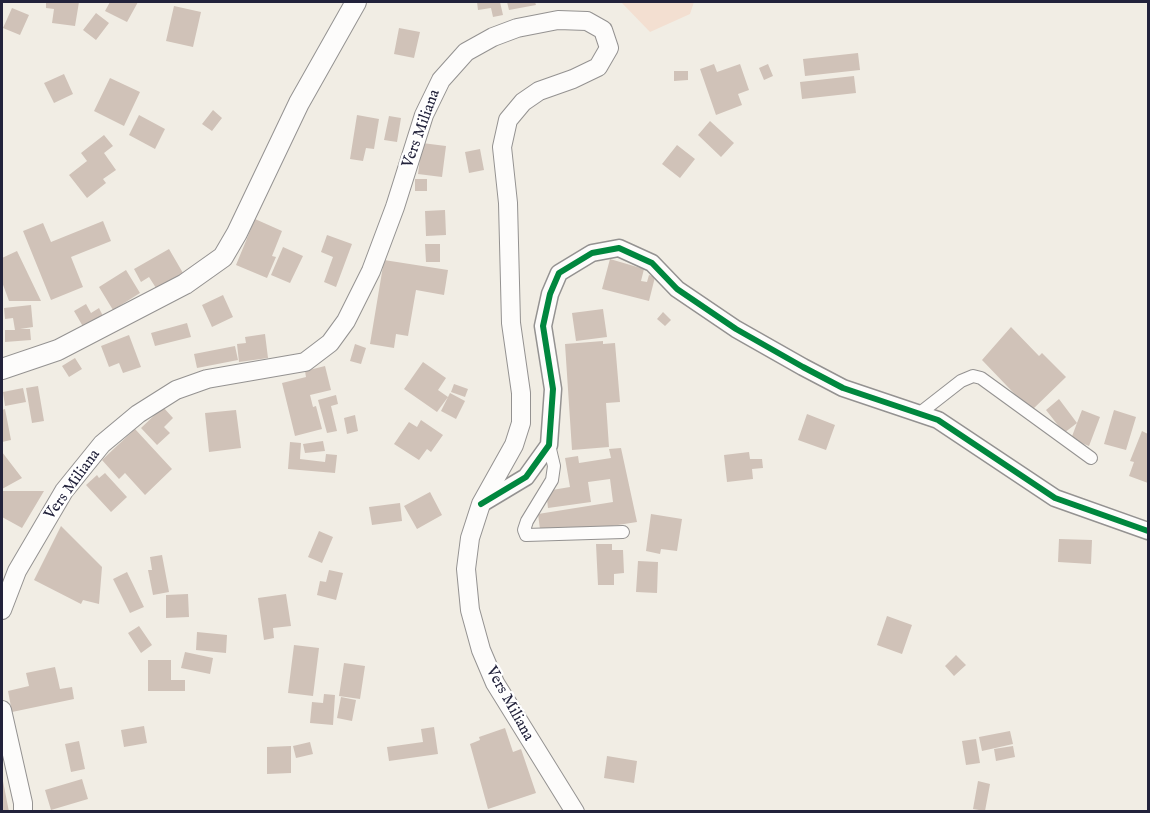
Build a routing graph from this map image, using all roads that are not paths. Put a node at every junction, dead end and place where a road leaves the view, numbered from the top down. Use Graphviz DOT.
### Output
graph roads {
  1 [pos="356,2"];
  2 [pos="2,369"];
  3 [pos="920,413"];
  4 [pos="549,445"];
  5 [pos="1091,458"];
  6 [pos="481,504"];
  7 [pos="1149,531"];
  8 [pos="623,532"];
  9 [pos="2,610"];
  10 [pos="2,710"];
  11 [pos="23,812"];
  12 [pos="575,812"];
  1 -- 2 [label="main road"];
  3 -- 4 [label="street"];
  3 -- 5 [label="street"];
  3 -- 7 [label="street"];
  4 -- 6 [label="street"];
  4 -- 8 [label="street"];
  6 -- 9 [label="main road, Vers Miliana"];
  6 -- 12 [label="main road, Vers Miliana"];
  10 -- 11 [label="main road"];
}
